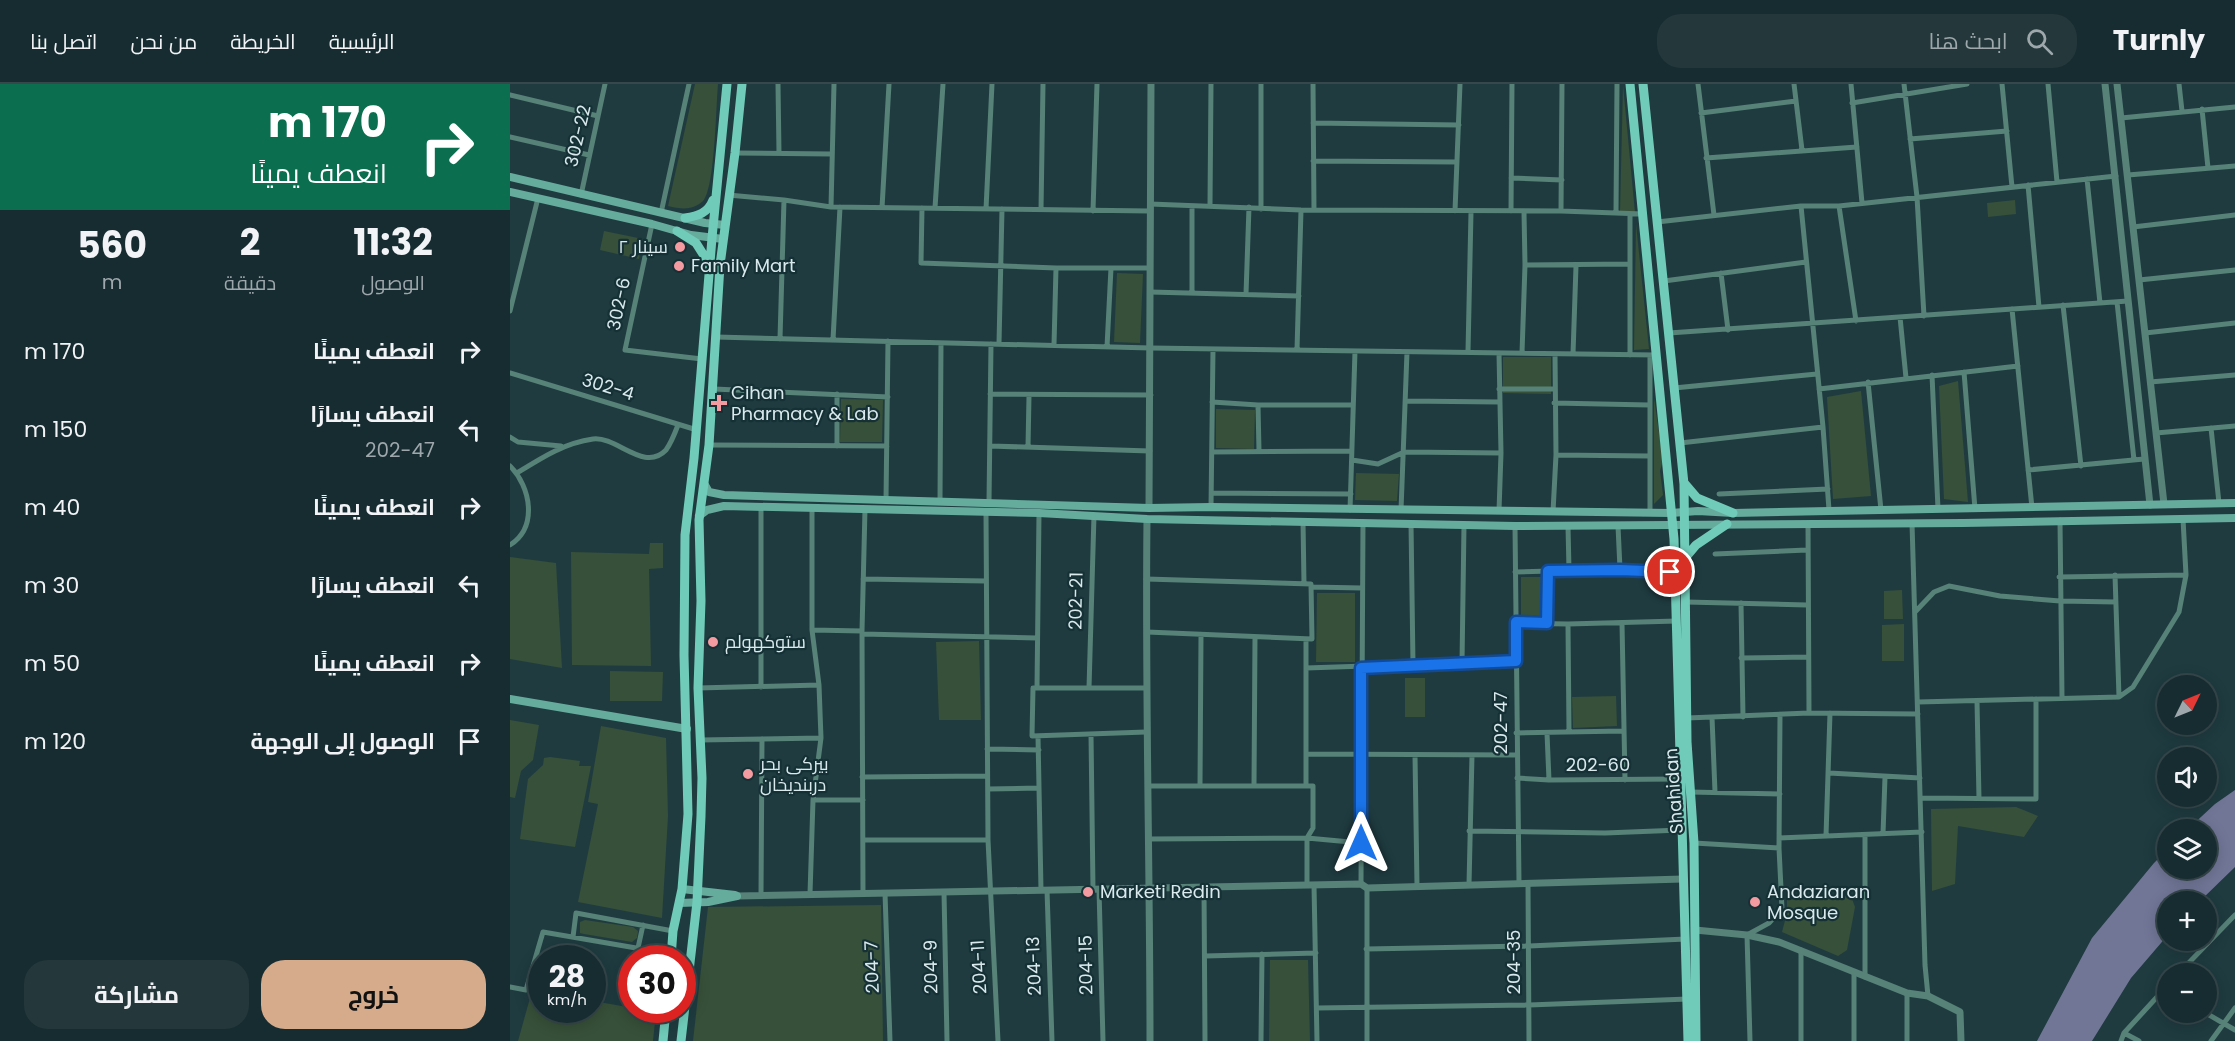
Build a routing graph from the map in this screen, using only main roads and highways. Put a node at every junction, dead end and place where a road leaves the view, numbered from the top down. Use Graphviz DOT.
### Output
graph roads {
  1 [pos="727,84"];
  2 [pos="740,84"];
  3 [pos="1630,84"];
  4 [pos="1643,84"];
  5 [pos="510,177"];
  6 [pos="717,189"];
  7 [pos="510,192"];
  8 [pos="685,218"];
  9 [pos="713,224"];
  10 [pos="724,225"];
  11 [pos="677,231"];
  12 [pos="712,238"];
  13 [pos="723,239"];
  14 [pos="710,264"];
  15 [pos="1684,482"];
  16 [pos="705,485"];
  17 [pos="724,495"];
  18 [pos="2196,503"];
  19 [pos="2235,503"];
  20 [pos="724,506"];
  21 [pos="1318,509"];
  22 [pos="1963,510"];
  23 [pos="1683,512"];
  24 [pos="1671,513"];
  25 [pos="1733,513"];
  26 [pos="699,516"];
  27 [pos="2235,518"];
  28 [pos="2197,519"];
  29 [pos="1319,521"];
  30 [pos="1963,523"];
  31 [pos="1727,524"];
  32 [pos="1672,525"];
  33 [pos="1684,525"];
  34 [pos="1685,558"];
  35 [pos="510,699"];
  36 [pos="687,729"];
  37 [pos="1683,743"];
  38 [pos="682,889"];
  39 [pos="698,890"];
  40 [pos="697,902"];
  41 [pos="679,903"];
  42 [pos="672,945"];
  43 [pos="665,1023"];
  44 [pos="663,1041"];
  45 [pos="681,1041"];
  46 [pos="1688,1041"];
  47 [pos="1696,1041"];
  1 -- 6 [label="main road"];
  2 -- 10 [label="main road"];
  3 -- 24 [label="main road"];
  4 -- 15 [label="main road, Shahidan"];
  5 -- 8 [label="main road"];
  6 -- 8 [label="main road"];
  6 -- 9 [label="main road"];
  7 -- 11 [label="main road"];
  8 -- 9 [label="main road"];
  9 -- 10 [label="main road"];
  9 -- 12 [label="main road"];
  10 -- 13 [label="main road"];
  11 -- 12 [label="main road"];
  11 -- 14 [label="main road"];
  12 -- 13 [label="main road"];
  12 -- 14 [label="main road"];
  13 -- 16 [label="main road"];
  14 -- 36 [label="main road"];
  15 -- 23 [label="main road, Shahidan"];
  15 -- 25 [label="main road"];
  16 -- 17 [label="main road"];
  16 -- 26 [label="main road"];
  17 -- 20 [label="main road"];
  17 -- 21 [label="main road"];
  18 -- 19 [label="main road"];
  18 -- 22 [label="main road"];
  18 -- 28 [label="main road"];
  20 -- 26 [label="main road"];
  20 -- 29 [label="main road"];
  21 -- 24 [label="main road"];
  21 -- 29 [label="main road"];
  22 -- 25 [label="main road"];
  22 -- 30 [label="main road"];
  23 -- 24 [label="main road"];
  23 -- 25 [label="main road"];
  23 -- 33 [label="main road, Shahidan"];
  24 -- 32 [label="main road"];
  26 -- 39 [label="main road"];
  27 -- 28 [label="main road"];
  28 -- 30 [label="main road"];
  29 -- 32 [label="main road"];
  30 -- 31 [label="main road"];
  31 -- 33 [label="main road"];
  31 -- 34 [label="main road"];
  32 -- 33 [label="main road"];
  32 -- 37 [label="main road"];
  33 -- 34 [label="main road, Shahidan"];
  34 -- 37 [label="main road, Shahidan"];
  35 -- 36 [label="main road"];
  36 -- 38 [label="main road"];
  37 -- 46 [label="main road"];
  37 -- 47 [label="main road, Shahidan"];
  38 -- 39 [label="main road"];
  38 -- 41 [label="main road"];
  39 -- 40 [label="main road"];
  39 -- 40 [label="main road"];
  40 -- 41 [label="main road"];
  40 -- 45 [label="main road"];
  41 -- 42 [label="main road"];
  43 -- 44 [label="main road"];
}
